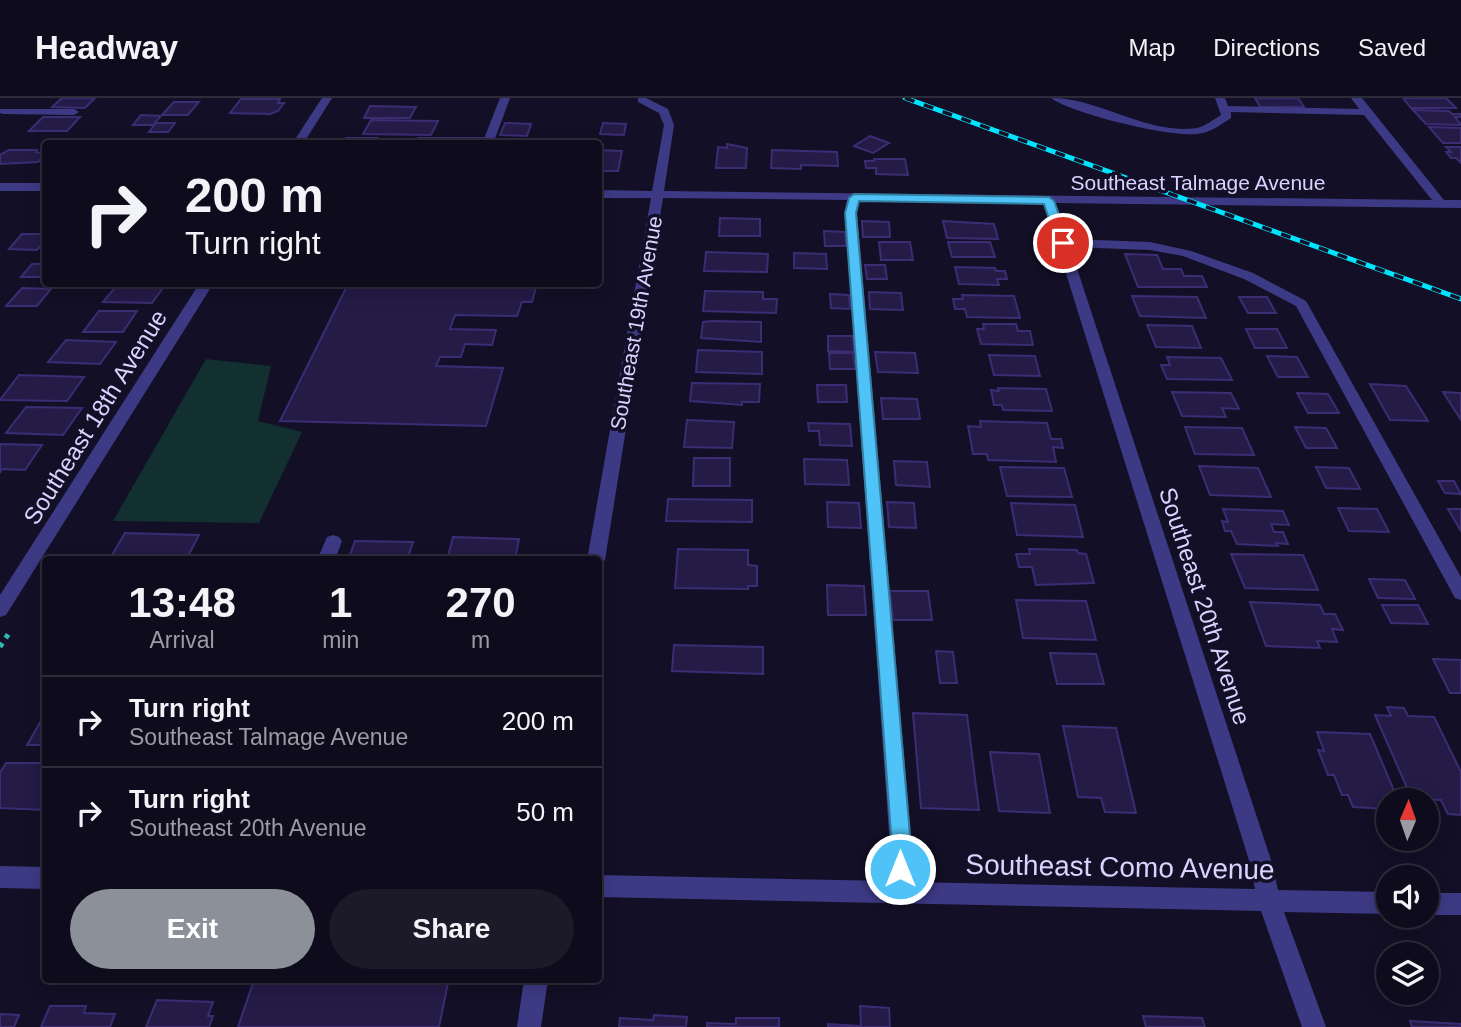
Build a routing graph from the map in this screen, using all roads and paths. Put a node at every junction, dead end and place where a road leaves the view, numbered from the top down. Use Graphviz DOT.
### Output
graph roads {
  1 [pos="18,98"];
  2 [pos="327,98"];
  3 [pos="505,98"];
  4 [pos="1056,98"];
  5 [pos="1356,98"];
  6 [pos="642,100"];
  7 [pos="1222,103"];
  8 [pos="1367,112"];
  9 [pos="2,113"];
  10 [pos="74,113"];
  11 [pos="300,140"];
  12 [pos="489,140"];
  13 [pos="0,187"];
  14 [pos="42,187"];
  15 [pos="602,194"];
  16 [pos="658,194"];
  17 [pos="854,198"];
  18 [pos="1049,201"];
  19 [pos="1440,204"];
  20 [pos="1461,204"];
  21 [pos="1063,243"];
  22 [pos="204,287"];
  23 [pos="333,541"];
  24 [pos="327,556"];
  25 [pos="597,556"];
  26 [pos="1461,593"];
  27 [pos="0,610"];
  28 [pos="0,877"];
  29 [pos="42,878"];
  30 [pos="602,886"];
  31 [pos="899,892"];
  32 [pos="1269,901"];
  33 [pos="1376,903"];
  34 [pos="1439,904"];
  35 [pos="1461,904"];
  36 [pos="536,983"];
  37 [pos="529,1027"];
  38 [pos="1314,1027"];
  1 -- 9 [label="street"];
  2 -- 11 [label="street"];
  3 -- 12 [label="street"];
  4 -- 7 [label="street"];
  5 -- 8 [label="street"];
  6 -- 16 [label="street, Southeast 19th Avenue"];
  7 -- 8 [label="street"];
  8 -- 19 [label="street"];
  9 -- 10 [label="street"];
  13 -- 14 [label="street"];
  15 -- 16 [label="street, Southeast Talmage Avenue"];
  16 -- 17 [label="street, Southeast Talmage Avenue"];
  16 -- 25 [label="street, Southeast 19th Avenue"];
  17 -- 18 [label="street, Southeast Talmage Avenue"];
  17 -- 31 [label="street"];
  18 -- 19 [label="street, Southeast Talmage Avenue"];
  18 -- 21 [label="street, Southeast 20th Avenue"];
  19 -- 20 [label="street, Southeast Talmage Avenue"];
  21 -- 26 [label="street"];
  21 -- 32 [label="street, Southeast 20th Avenue"];
  22 -- 27 [label="street, Southeast 18th Avenue"];
  23 -- 24 [label="street"];
  28 -- 29 [label="street"];
  30 -- 31 [label="street, Southeast Como Avenue"];
  31 -- 32 [label="street, Southeast Como Avenue"];
  32 -- 33 [label="street, Southeast Como Avenue"];
  32 -- 38 [label="street, Southeast 20th Avenue"];
  34 -- 35 [label="street"];
  36 -- 37 [label="street"];
}
